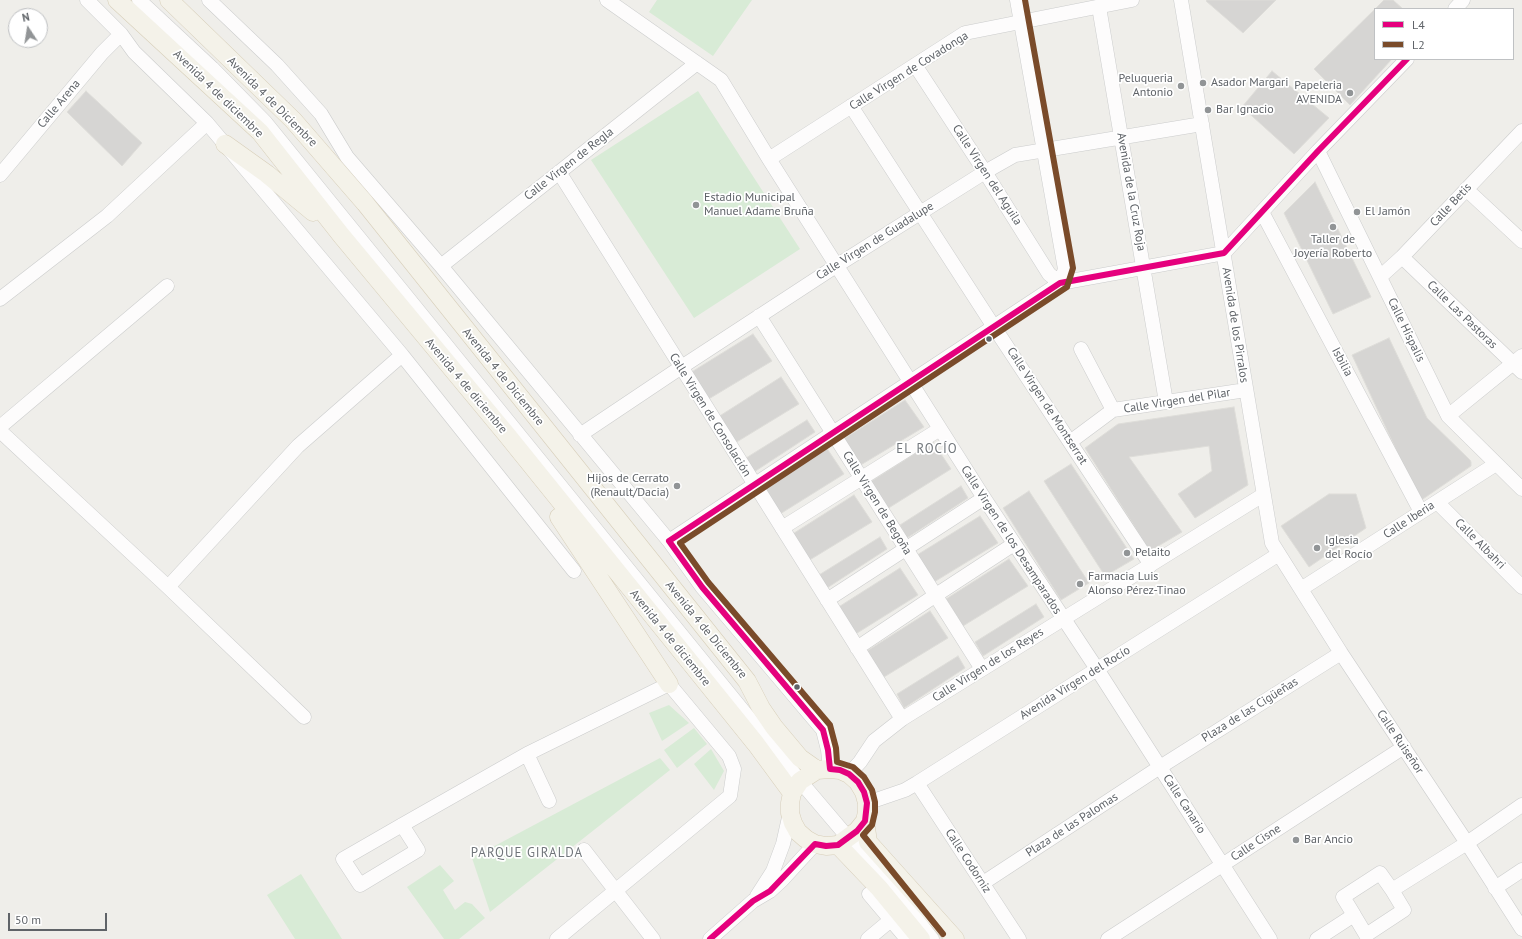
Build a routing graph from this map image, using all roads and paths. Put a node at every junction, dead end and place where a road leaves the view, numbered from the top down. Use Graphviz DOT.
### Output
graph roads {
  1 [pos="87,0"];
  2 [pos="118,0"];
  3 [pos="139,0"];
  4 [pos="152,0"];
  5 [pos="169,0"];
  6 [pos="209,0"];
  7 [pos="607,0"];
  8 [pos="1017,0"];
  9 [pos="1132,0"];
  10 [pos="1181,0"];
  11 [pos="1463,0"];
  12 [pos="1099,6"];
  13 [pos="1456,8"];
  14 [pos="1021,22"];
  15 [pos="121,34"];
  16 [pos="1406,60"];
  17 [pos="697,63"];
  18 [pos="915,65"];
  19 [pos="851,106"];
  20 [pos="207,123"];
  21 [pos="1202,124"];
  22 [pos="1522,131"];
  23 [pos="1121,137"];
  24 [pos="225,144"];
  25 [pos="1045,150"];
  26 [pos="1318,151"];
  27 [pos="769,159"];
  28 [pos="559,172"];
  29 [pos="985,172"];
  30 [pos="0,175"];
  31 [pos="1466,188"];
  32 [pos="921,212"];
  33 [pos="1262,212"];
  34 [pos="342,237"];
  35 [pos="1522,241"];
  36 [pos="1224,253"];
  37 [pos="1402,257"];
  38 [pos="441,266"];
  39 [pos="836,266"];
  40 [pos="1143,268"];
  41 [pos="1380,277"];
  42 [pos="1060,283"];
  43 [pos="167,286"];
  44 [pos="0,299"];
  45 [pos="759,316"];
  46 [pos="994,327"];
  47 [pos="1081,349"];
  48 [pos="402,355"];
  49 [pos="1519,364"];
  50 [pos="680,368"];
  51 [pos="910,382"];
  52 [pos="1246,390"];
  53 [pos="1166,402"];
  54 [pos="1113,410"];
  55 [pos="1448,416"];
  56 [pos="0,427"];
  57 [pos="940,429"];
  58 [pos="0,430"];
  59 [pos="833,433"];
  60 [pos="507,435"];
  61 [pos="580,435"];
  62 [pos="1070,442"];
  63 [pos="1496,464"];
  64 [pos="862,479"];
  65 [pos="754,484"];
  66 [pos="1522,489"];
  67 [pos="1263,495"];
  68 [pos="984,498"];
  69 [pos="1437,502"];
  70 [pos="1421,512"];
  71 [pos="782,528"];
  72 [pos="669,540"];
  73 [pos="1014,544"];
  74 [pos="906,549"];
  75 [pos="1279,554"];
  76 [pos="1152,564"];
  77 [pos="574,571"];
  78 [pos="168,587"];
  79 [pos="1522,587"];
  80 [pos="1301,589"];
  81 [pos="936,595"];
  82 [pos="827,600"];
  83 [pos="1063,619"];
  84 [pos="857,648"];
  85 [pos="1341,653"];
  86 [pos="982,669"];
  87 [pos="1097,669"];
  88 [pos="669,684"];
  89 [pos="304,717"];
  90 [pos="902,719"];
  91 [pos="1404,747"];
  92 [pos="527,754"];
  93 [pos="1160,768"];
  94 [pos="849,774"];
  95 [pos="809,778"];
  96 [pos="917,783"];
  97 [pos="549,801"];
  98 [pos="867,803"];
  99 [pos="1522,805"];
  100 [pos="790,813"];
  101 [pos="865,821"];
  102 [pos="402,826"];
  103 [pos="846,839"];
  104 [pos="1467,843"];
  105 [pos="815,844"];
  106 [pos="584,850"];
  107 [pos="1223,865"];
  108 [pos="1522,870"];
  109 [pos="983,883"];
  110 [pos="1496,888"];
  111 [pos="1392,890"];
  112 [pos="616,892"];
  113 [pos="869,894"];
  114 [pos="753,901"];
  115 [pos="1354,915"];
  116 [pos="905,927"];
  117 [pos="1522,929"];
  118 [pos="872,936"];
  119 [pos="557,939"];
  120 [pos="653,939"];
  121 [pos="710,939"];
  122 [pos="921,939"];
  123 [pos="932,939"];
  124 [pos="937,939"];
  125 [pos="955,939"];
  126 [pos="1019,939"];
  127 [pos="1108,939"];
  128 [pos="1270,939"];
  129 [pos="1317,939"];
  1 -- 15 [label="street"];
  2 -- 34 [label="main road, Avenida 4 de diciembre"];
  3 -- 95 [label="street"];
  4 -- 95 [label="street"];
  5 -- 95 [label="main road, Avenida 4 de Diciembre"];
  6 -- 38 [label="street"];
  7 -- 17 [label="street, Calle Virgen de los Desamparados"];
  8 -- 14 [label="street"];
  9 -- 12 [label="street, Calle Virgen de Covadonga"];
  10 -- 21 [label="street, Avenida de los Pirralos"];
  11 -- 13 [label="street"];
  12 -- 14 [label="street, Calle Virgen de Covadonga"];
  12 -- 23 [label="street, Avenida de la Cruz Roja"];
  14 -- 18 [label="street, Calle Virgen de Covadonga"];
  14 -- 25 [label="street"];
  15 -- 20 [label="street"];
  15 -- 30 [label="street, Calle Arena"];
  16 -- 26 [label="street"];
  17 -- 27 [label="street, Calle Virgen de los Desamparados"];
  17 -- 28 [label="street, Calle Virgen de Regla"];
  18 -- 19 [label="street, Calle Virgen de Covadonga"];
  18 -- 29 [label="street, Calle Virgen del Aguila"];
  19 -- 27 [label="street, Calle Virgen de Covadonga"];
  19 -- 32 [label="street, Calle Virgen de Montserrat"];
  20 -- 24 [label="street"];
  20 -- 44 [label="street"];
  21 -- 23 [label="street, Calle Virgen de Guadalupe"];
  21 -- 36 [label="street, Avenida de los Pirralos"];
  22 -- 31 [label="street, Calle Betis"];
  23 -- 25 [label="street, Calle Virgen de Guadalupe"];
  23 -- 40 [label="street, Avenida de la Cruz Roja"];
  24 -- 34 [label="main road"];
  24 -- 48 [label="street"];
  25 -- 29 [label="street, Calle Virgen de Guadalupe"];
  25 -- 42 [label="street"];
  26 -- 33 [label="street"];
  26 -- 41 [label="street, Calle Híspalis"];
  27 -- 39 [label="street, Calle Virgen de los Desamparados"];
  28 -- 38 [label="street, Calle Virgen de Regla"];
  28 -- 50 [label="street, Calle Virgen de Consolación"];
  29 -- 32 [label="street, Calle Virgen de Guadalupe"];
  29 -- 42 [label="street, Calle Virgen del Aguila"];
  31 -- 35 [label="street"];
  31 -- 37 [label="street, Calle Betis"];
  32 -- 39 [label="street, Calle Virgen de Guadalupe"];
  32 -- 46 [label="street, Calle Virgen de Montserrat"];
  33 -- 36 [label="street"];
  33 -- 70 [label="street, Isbilia"];
  34 -- 60 [label="main road, Avenida 4 de diciembre"];
  36 -- 40 [label="street"];
  36 -- 52 [label="street, Avenida de los Pirralos"];
  37 -- 41 [label="street, Calle Betis"];
  37 -- 49 [label="street, Calle Las Pastoras"];
  38 -- 61 [label="street"];
  39 -- 45 [label="street, Calle Virgen de Guadalupe"];
  39 -- 51 [label="street, Calle Virgen de los Desamparados"];
  40 -- 42 [label="street"];
  40 -- 53 [label="street, Avenida de la Cruz Roja"];
  41 -- 55 [label="street, Calle Híspalis"];
  42 -- 46 [label="street"];
  43 -- 56 [label="street"];
  45 -- 50 [label="street, Calle Virgen de Guadalupe"];
  45 -- 59 [label="street, Calle Virgen de Begoña"];
  46 -- 51 [label="street"];
  46 -- 62 [label="street, Calle Virgen de Montserrat"];
  47 -- 54 [label="street"];
  48 -- 77 [label="street"];
  48 -- 78 [label="street"];
  49 -- 55 [label="street"];
  50 -- 61 [label="street, Calle Virgen de Guadalupe"];
  50 -- 65 [label="street, Calle Virgen de Consolación"];
  51 -- 57 [label="street, Calle Virgen de los Desamparados"];
  51 -- 59 [label="street"];
  52 -- 53 [label="street, Calle Virgen del Pilar"];
  52 -- 67 [label="street, Avenida de los Pirralos"];
  53 -- 54 [label="street, Calle Virgen del Pilar"];
  54 -- 62 [label="street, Calle Virgen del Pilar"];
  55 -- 63 [label="street, Calle Híspalis"];
  57 -- 64 [label="street"];
  57 -- 68 [label="street, Calle Virgen de los Desamparados"];
  58 -- 78 [label="street"];
  59 -- 64 [label="street, Calle Virgen de Begoña"];
  59 -- 65 [label="street"];
  60 -- 88 [label="main road"];
  60 -- 95 [label="main road, Avenida 4 de diciembre"];
  61 -- 72 [label="street"];
  62 -- 76 [label="street, Calle Virgen de Montserrat"];
  63 -- 66 [label="street, Calle Híspalis"];
  63 -- 69 [label="street, Calle Iberia"];
  64 -- 71 [label="street"];
  64 -- 74 [label="street, Calle Virgen de Begoña"];
  65 -- 71 [label="street, Calle Virgen de Consolación"];
  65 -- 72 [label="street"];
  67 -- 75 [label="street, Avenida de los Pirralos"];
  67 -- 76 [label="street, Calle Virgen de los Reyes"];
  68 -- 73 [label="street, Calle Virgen de los Desamparados"];
  68 -- 74 [label="street"];
  69 -- 70 [label="street, Calle Iberia"];
  69 -- 79 [label="street, Calle Albahri"];
  70 -- 80 [label="street, Calle Iberia"];
  71 -- 82 [label="street, Calle Virgen de Consolación"];
  72 -- 95 [label="street"];
  73 -- 81 [label="street"];
  73 -- 83 [label="street, Calle Virgen de los Desamparados"];
  74 -- 81 [label="street, Calle Virgen de Begoña"];
  74 -- 82 [label="street"];
  75 -- 80 [label="street, Calle Ruiseñor"];
  75 -- 87 [label="street, Avenida Virgen del Rocío"];
  76 -- 83 [label="street, Calle Virgen de los Reyes"];
  78 -- 89 [label="street"];
  80 -- 85 [label="street, Calle Ruiseñor"];
  81 -- 84 [label="street"];
  81 -- 86 [label="street, Calle Virgen de Begoña"];
  82 -- 84 [label="street, Calle Virgen de Consolación"];
  83 -- 86 [label="street, Calle Virgen de los Reyes"];
  83 -- 87 [label="street, Calle Virgen de los Desamparados"];
  84 -- 90 [label="street, Calle Virgen de Consolación"];
  85 -- 91 [label="street, Calle Ruiseñor"];
  85 -- 93 [label="street, Plaza de las Cigüeñas"];
  86 -- 90 [label="street, Calle Virgen de los Reyes"];
  87 -- 93 [label="street, Calle Canario"];
  87 -- 96 [label="street, Avenida Virgen del Rocío"];
  88 -- 92 [label="street"];
  88 -- 112 [label="street"];
  90 -- 94 [label="street, Calle Virgen de los Reyes"];
  91 -- 104 [label="street, Calle Ruiseñor"];
  91 -- 107 [label="street, Calle Cisne"];
  92 -- 97 [label="street"];
  92 -- 102 [label="street"];
  93 -- 107 [label="street, Calle Canario"];
  93 -- 109 [label="street, Plaza de las Palomas"];
  94 -- 95 [label="main road"];
  94 -- 98 [label="main road"];
  95 -- 100 [label="main road"];
  95 -- 103 [label="street"];
  96 -- 98 [label="street, Avenida Virgen del Rocío"];
  96 -- 109 [label="street, Calle Codorniz"];
  98 -- 101 [label="main road"];
  99 -- 104 [label="street"];
  100 -- 105 [label="main road"];
  100 -- 114 [label="street"];
  101 -- 103 [label="main road"];
  101 -- 125 [label="main road"];
  102 -- 102 [label="street"];
  103 -- 105 [label="main road"];
  103 -- 116 [label="main road"];
  103 -- 123 [label="street"];
  103 -- 124 [label="street"];
  104 -- 110 [label="street, Calle Ruiseñor"];
  104 -- 111 [label="street"];
  105 -- 114 [label="street"];
  106 -- 112 [label="street"];
  107 -- 127 [label="street, Calle Cisne"];
  107 -- 128 [label="street, Calle Canario"];
  108 -- 110 [label="street"];
  109 -- 126 [label="street, Calle Codorniz"];
  110 -- 117 [label="street, Calle Ruiseñor"];
  111 -- 115 [label="street"];
  111 -- 115 [label="street"];
  112 -- 119 [label="street"];
  112 -- 120 [label="street"];
  113 -- 116 [label="street"];
  114 -- 121 [label="street"];
  115 -- 129 [label="street"];
  116 -- 118 [label="street"];
  116 -- 122 [label="main road"];
}
